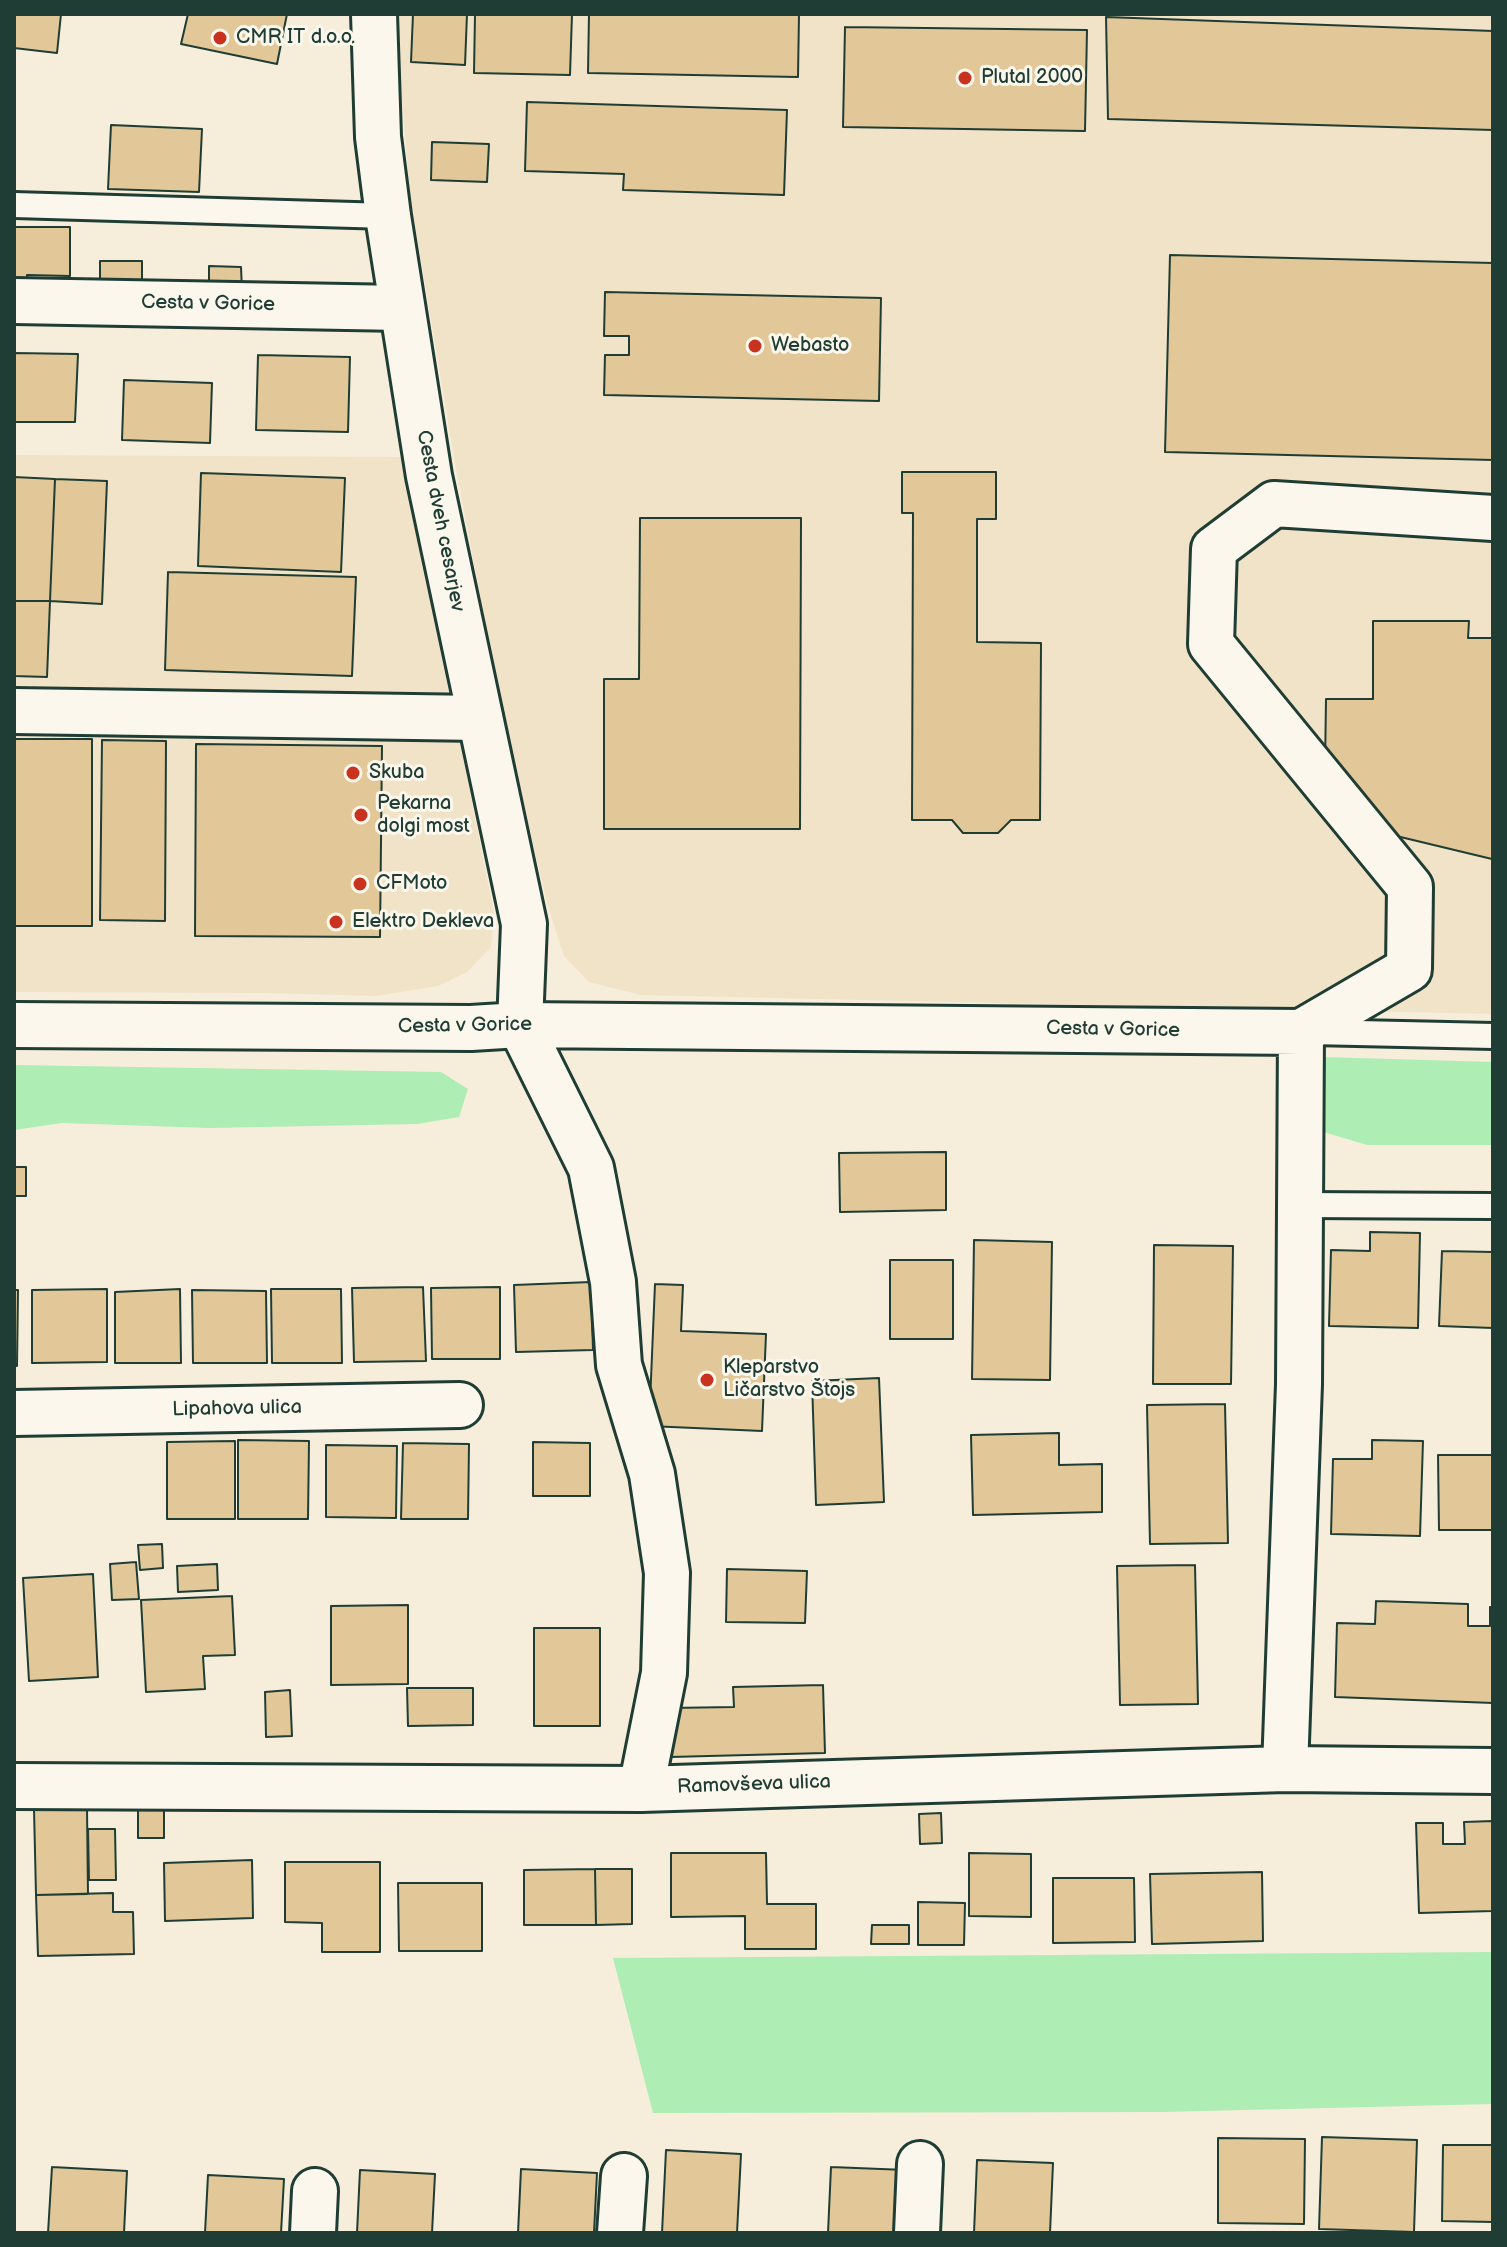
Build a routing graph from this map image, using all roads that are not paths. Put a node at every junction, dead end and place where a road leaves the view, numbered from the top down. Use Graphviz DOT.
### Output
graph roads {
  1 [pos="374,14"];
  2 [pos="14,205"];
  3 [pos="388,216"];
  4 [pos="14,301"];
  5 [pos="402,308"];
  6 [pos="1493,518"];
  7 [pos="14,711"];
  8 [pos="480,718"];
  9 [pos="14,1025"];
  10 [pos="520,1025"];
  11 [pos="1301,1032"];
  12 [pos="1493,1036"];
  13 [pos="1300,1205"];
  14 [pos="1493,1206"];
  15 [pos="460,1405"];
  16 [pos="14,1413"];
  17 [pos="1285,1769"];
  18 [pos="1493,1771"];
  19 [pos="14,1786"];
  20 [pos="641,1789"];
  21 [pos="920,2164"];
  22 [pos="624,2176"];
  23 [pos="620,2233"];
  24 [pos="917,2233"];
  1 -- 3 [label="street, Cesta dveh cesarjev"];
  2 -- 3 [label="lane"];
  3 -- 5 [label="street, Cesta dveh cesarjev"];
  4 -- 5 [label="street, Cesta v Gorice"];
  5 -- 8 [label="street, Cesta dveh cesarjev"];
  6 -- 11 [label="street"];
  7 -- 8 [label="street"];
  8 -- 10 [label="street, Cesta dveh cesarjev"];
  9 -- 10 [label="street, Cesta v Gorice"];
  10 -- 11 [label="street, Cesta v Gorice"];
  10 -- 20 [label="street"];
  11 -- 12 [label="lane"];
  11 -- 13 [label="street"];
  13 -- 14 [label="lane"];
  13 -- 17 [label="street"];
  15 -- 16 [label="street, Lipahova ulica"];
  17 -- 18 [label="street, Ramovševa ulica"];
  17 -- 20 [label="street, Ramovševa ulica"];
  19 -- 20 [label="street, Ramovševa ulica"];
  21 -- 24 [label="street"];
  22 -- 23 [label="street"];
}
